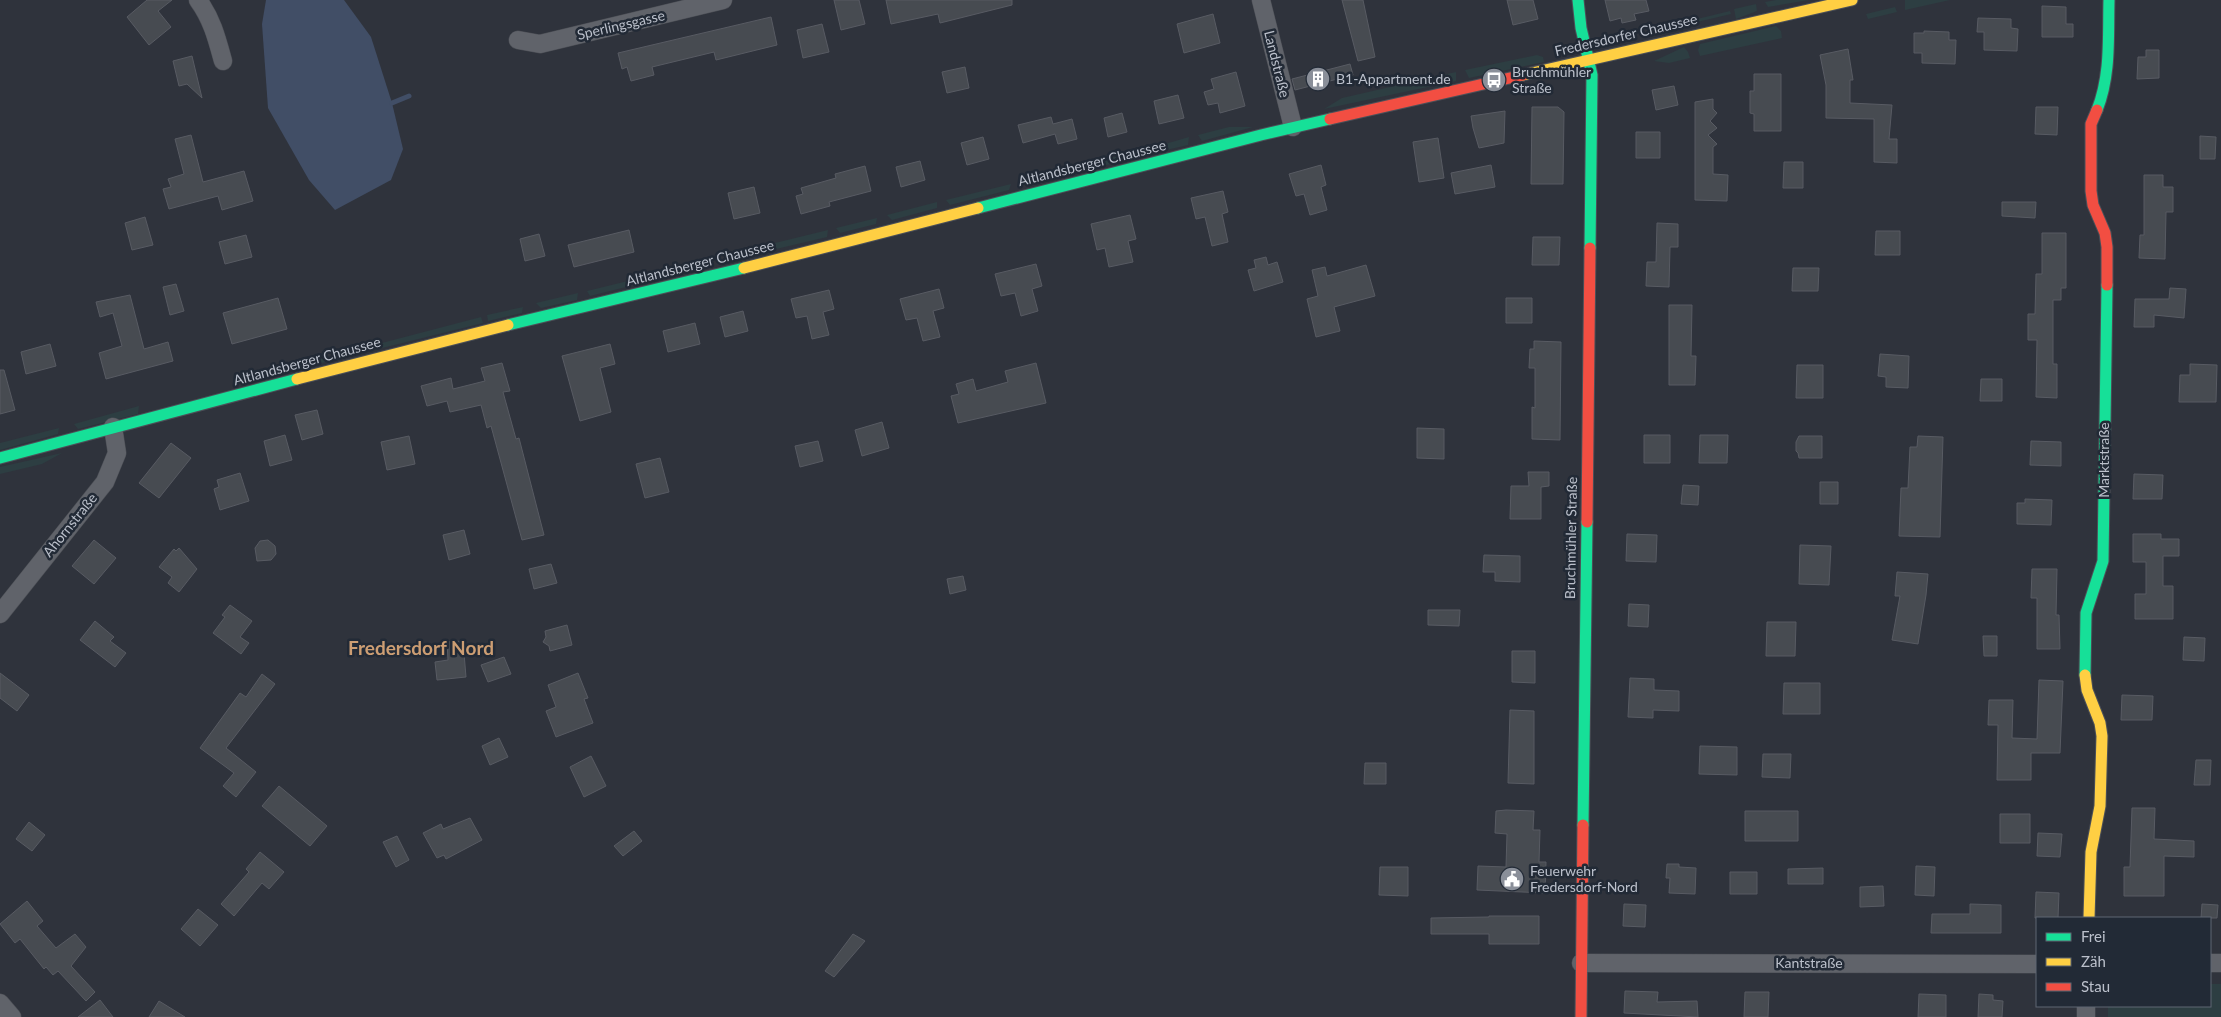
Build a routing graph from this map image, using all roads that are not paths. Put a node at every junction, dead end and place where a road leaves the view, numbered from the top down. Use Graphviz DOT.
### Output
graph roads {
  1 [pos="198,0"];
  2 [pos="723,0"];
  3 [pos="1261,0"];
  4 [pos="1578,0"];
  5 [pos="1852,0"];
  6 [pos="2109,0"];
  7 [pos="518,40"];
  8 [pos="1589,59"];
  9 [pos="223,61"];
  10 [pos="1408,100"];
  11 [pos="1293,127"];
  12 [pos="113,428"];
  13 [pos="0,458"];
  14 [pos="0,614"];
  15 [pos="2089,917"];
  16 [pos="1582,963"];
  17 [pos="2036,964"];
  18 [pos="0,1003"];
  19 [pos="12,1017"];
  20 [pos="1581,1017"];
  1 -- 9 [label="street"];
  2 -- 7 [label="street, Sperlingsgasse"];
  3 -- 11 [label="street, Landstraße"];
  4 -- 8 [label="street, Bruchmühler Straße"];
  5 -- 8 [label="street, Fredersdorfer Chaussee"];
  6 -- 15 [label="street, Marktstraße"];
  8 -- 10 [label="street, Fredersdorfer Chaussee"];
  8 -- 16 [label="street, Bruchmühler Straße"];
  10 -- 11 [label="street, Altlandsberger Chaussee"];
  11 -- 12 [label="street, Altlandsberger Chaussee"];
  12 -- 13 [label="street, Altlandsberger Chaussee"];
  12 -- 14 [label="street, Ahornstraße"];
  16 -- 17 [label="street, Kantstraße"];
  16 -- 20 [label="street, Bruchmühler Straße"];
  18 -- 19 [label="street"];
}
